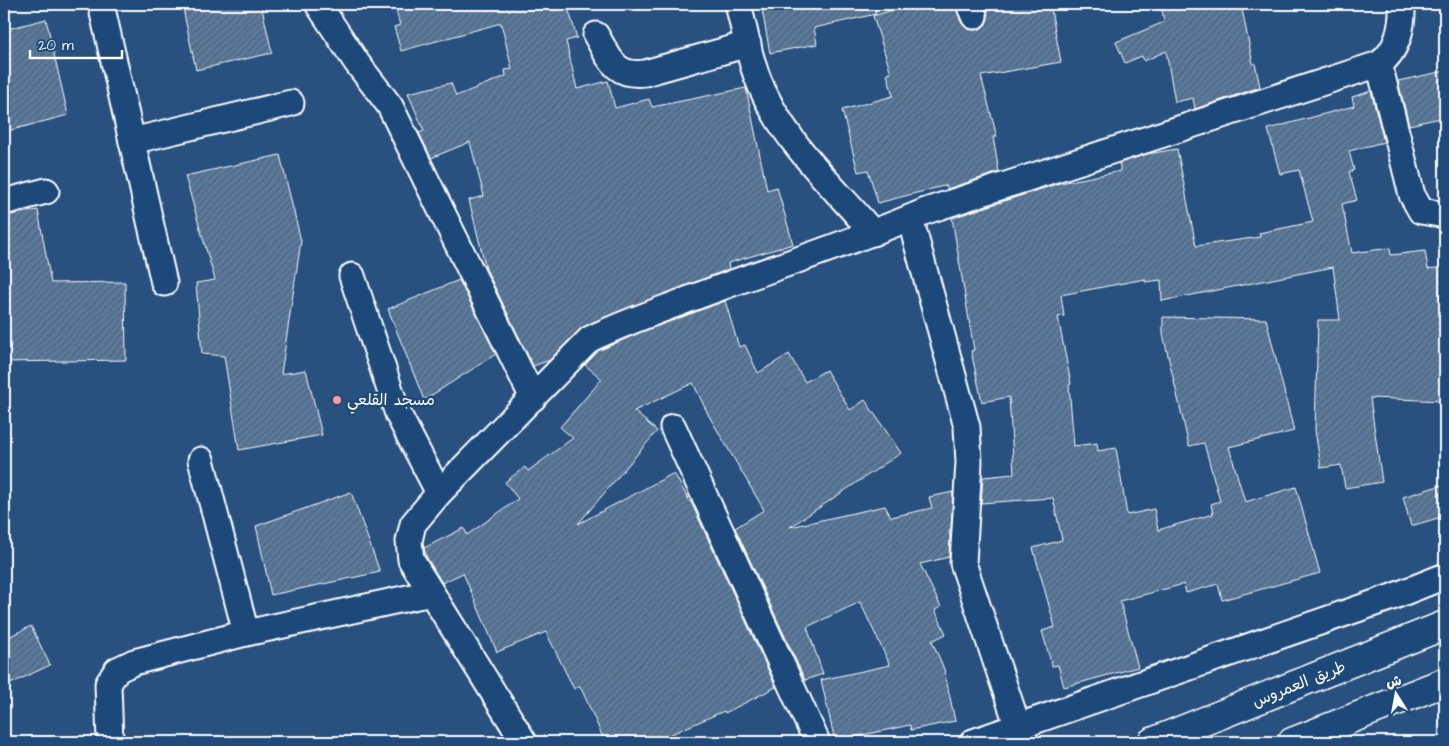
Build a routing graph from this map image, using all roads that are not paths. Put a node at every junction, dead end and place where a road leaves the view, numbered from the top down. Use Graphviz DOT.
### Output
graph roads {
  1 [pos="101,4"];
  2 [pos="318,4"];
  3 [pos="738,4"];
  4 [pos="1402,4"];
  5 [pos="596,35"];
  6 [pos="748,44"];
  7 [pos="1379,64"];
  8 [pos="291,103"];
  9 [pos="132,141"];
  10 [pos="46,191"];
  11 [pos="4,202"];
  12 [pos="1445,214"];
  13 [pos="910,218"];
  14 [pos="873,233"];
  15 [pos="352,276"];
  16 [pos="164,283"];
  17 [pos="533,398"];
  18 [pos="673,427"];
  19 [pos="201,460"];
  20 [pos="439,493"];
  21 [pos="1445,576"];
  22 [pos="431,592"];
  23 [pos="1445,625"];
  24 [pos="246,633"];
  25 [pos="1445,682"];
  26 [pos="1018,727"];
  27 [pos="110,742"];
  28 [pos="524,742"];
  29 [pos="818,742"];
  30 [pos="973,742"];
  31 [pos="1152,742"];
  32 [pos="1292,742"];
  1 -- 9 [label="street"];
  2 -- 17 [label="street"];
  3 -- 6 [label="street"];
  4 -- 7 [label="street"];
  5 -- 6 [label="street"];
  6 -- 14 [label="street"];
  7 -- 12 [label="street"];
  7 -- 13 [label="street"];
  8 -- 9 [label="street"];
  9 -- 16 [label="street"];
  10 -- 11 [label="street"];
  13 -- 14 [label="street"];
  13 -- 26 [label="street"];
  14 -- 17 [label="street"];
  15 -- 20 [label="street"];
  17 -- 20 [label="street"];
  18 -- 29 [label="street"];
  19 -- 24 [label="street"];
  20 -- 22 [label="street"];
  21 -- 26 [label="street"];
  22 -- 24 [label="street"];
  22 -- 28 [label="street"];
  23 -- 31 [label="main road, طريق العمروس"];
  24 -- 27 [label="street"];
  25 -- 32 [label="main road"];
  26 -- 30 [label="street"];
}
